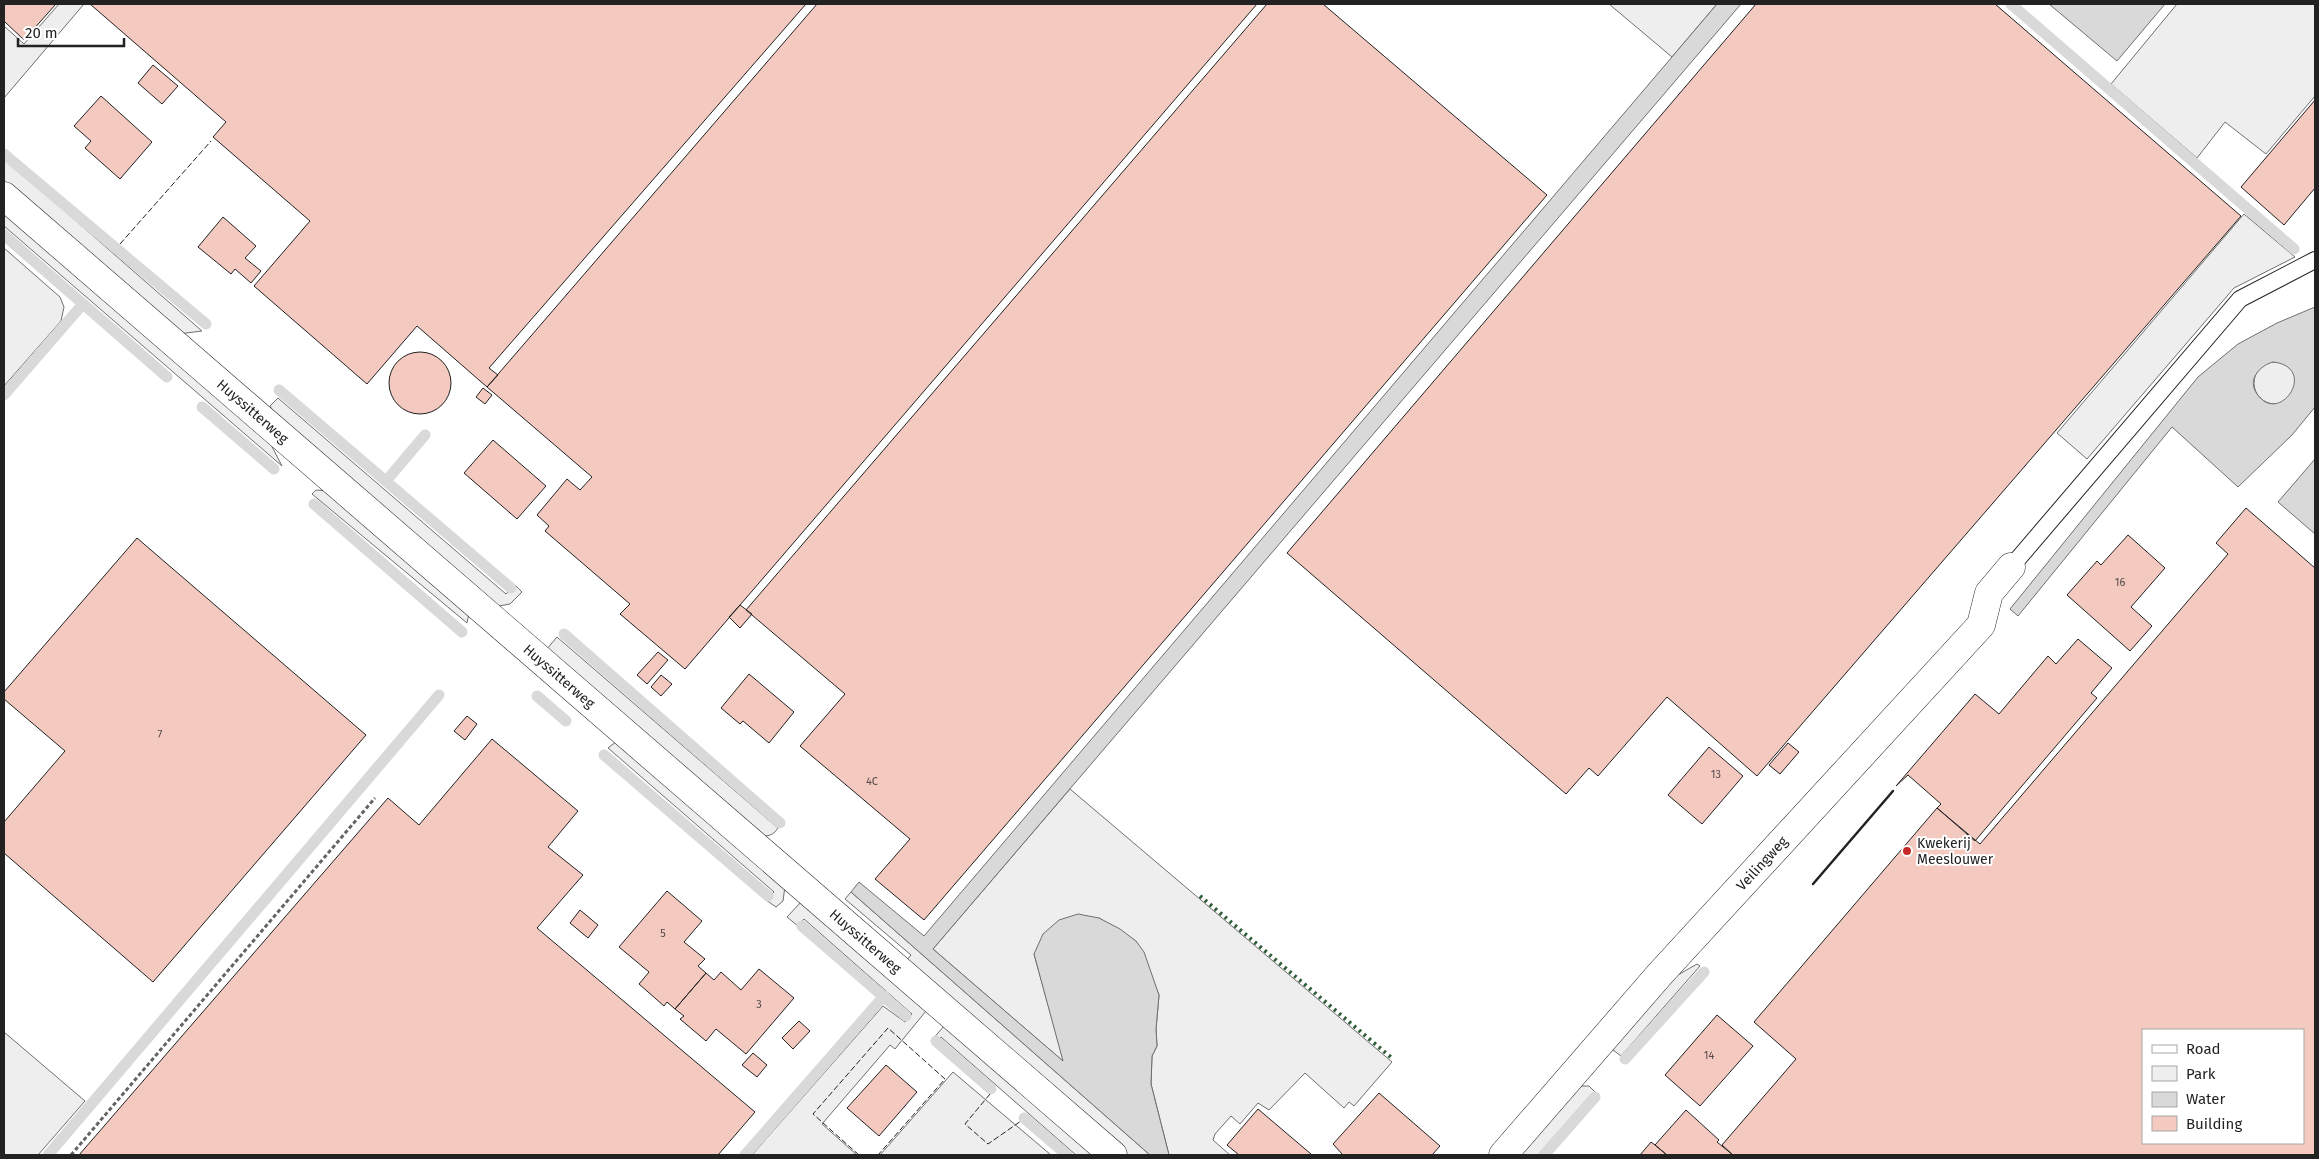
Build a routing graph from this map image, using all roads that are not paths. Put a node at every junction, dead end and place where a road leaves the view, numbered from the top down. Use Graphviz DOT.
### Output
graph roads {
  1 [pos="4,196"];
  2 [pos="2315,260"];
  3 [pos="2011,568"];
  4 [pos="1114,1155"];
  5 [pos="1503,1155"];
  1 -- 4 [label="street, Huyssitterweg"];
  2 -- 3 [label="lane"];
  3 -- 5 [label="street, Veilingweg"];
}
